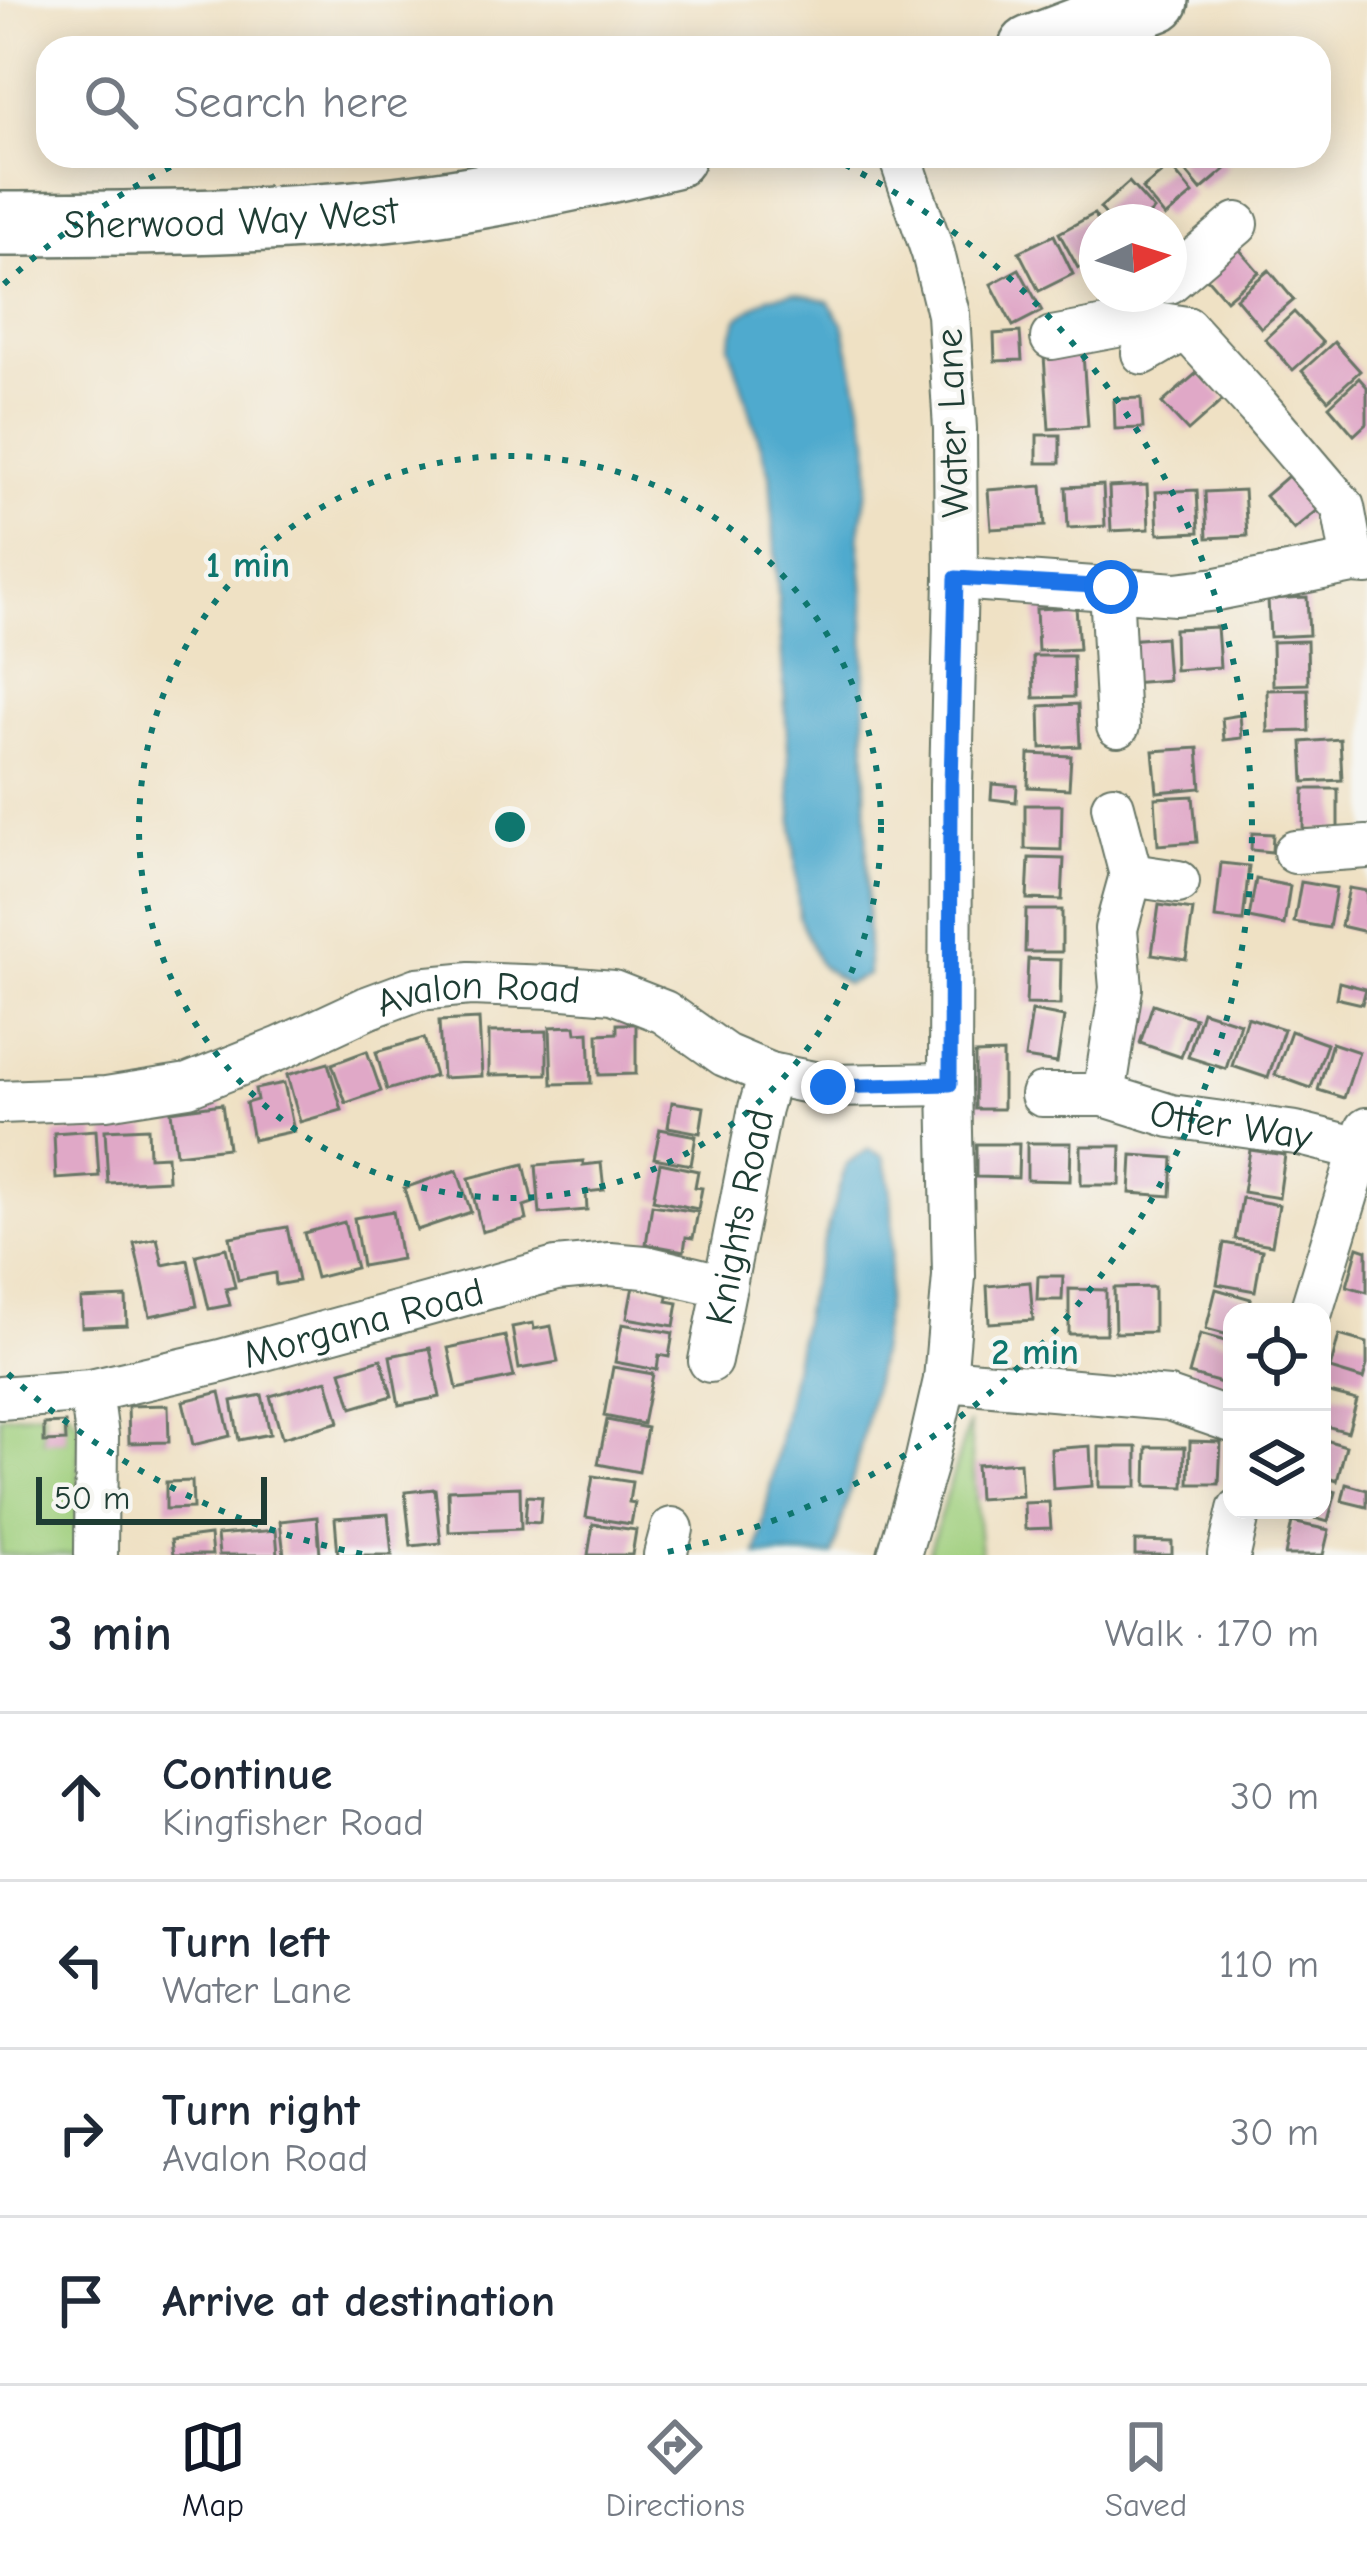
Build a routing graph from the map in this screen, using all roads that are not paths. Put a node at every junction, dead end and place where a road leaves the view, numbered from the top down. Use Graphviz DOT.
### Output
graph roads {
  1 [pos="1157,0"];
  2 [pos="1062,36"];
  3 [pos="621,168"];
  4 [pos="905,168"];
  5 [pos="0,224"];
  6 [pos="1237,224"];
  7 [pos="1187,267"];
  8 [pos="1173,312"];
  9 [pos="1175,312"];
  10 [pos="1177,312"];
  11 [pos="1052,338"];
  12 [pos="1143,352"];
  13 [pos="1360,562"];
  14 [pos="956,578"];
  15 [pos="1111,587"];
  16 [pos="1118,726"];
  17 [pos="1113,806"];
  18 [pos="1367,847"];
  19 [pos="1294,852"];
  20 [pos="1131,875"];
  21 [pos="1178,882"];
  22 [pos="770,1074"];
  23 [pos="950,1084"];
  24 [pos="1042,1095"];
  25 [pos="1104,1096"];
  26 [pos="0,1102"];
  27 [pos="1364,1139"];
  28 [pos="725,1286"];
  29 [pos="1314,1303"];
  30 [pos="710,1360"];
  31 [pos="945,1380"];
  32 [pos="91,1391"];
  33 [pos="0,1398"];
  34 [pos="1223,1418"];
  35 [pos="1237,1519"];
  36 [pos="96,1555"];
  37 [pos="898,1555"];
  38 [pos="1229,1555"];
  1 -- 2 [label="highway"];
  3 -- 5 [label="highway, Sherwood Way West"];
  4 -- 14 [label="street, Water Lane"];
  6 -- 7 [label="street"];
  8 -- 11 [label="street"];
  9 -- 12 [label="street"];
  10 -- 13 [label="street"];
  13 -- 15 [label="street"];
  14 -- 15 [label="street"];
  14 -- 23 [label="street, Water Lane"];
  15 -- 16 [label="street"];
  17 -- 20 [label="street, Otter Way"];
  18 -- 19 [label="street"];
  20 -- 21 [label="street"];
  20 -- 25 [label="street, Otter Way"];
  22 -- 23 [label="street, Avalon Road"];
  22 -- 26 [label="street, Avalon Road"];
  22 -- 28 [label="street, Knights Road"];
  23 -- 31 [label="street, Water Lane"];
  24 -- 25 [label="street, Otter Way"];
  25 -- 27 [label="street, Otter Way"];
  27 -- 29 [label="street"];
  28 -- 30 [label="street, Knights Road"];
  28 -- 32 [label="street, Morgana Road"];
  31 -- 34 [label="street"];
  31 -- 37 [label="street, Water Lane"];
  32 -- 33 [label="street, Morgana Road"];
  32 -- 36 [label="street"];
  35 -- 38 [label="street"];
}
